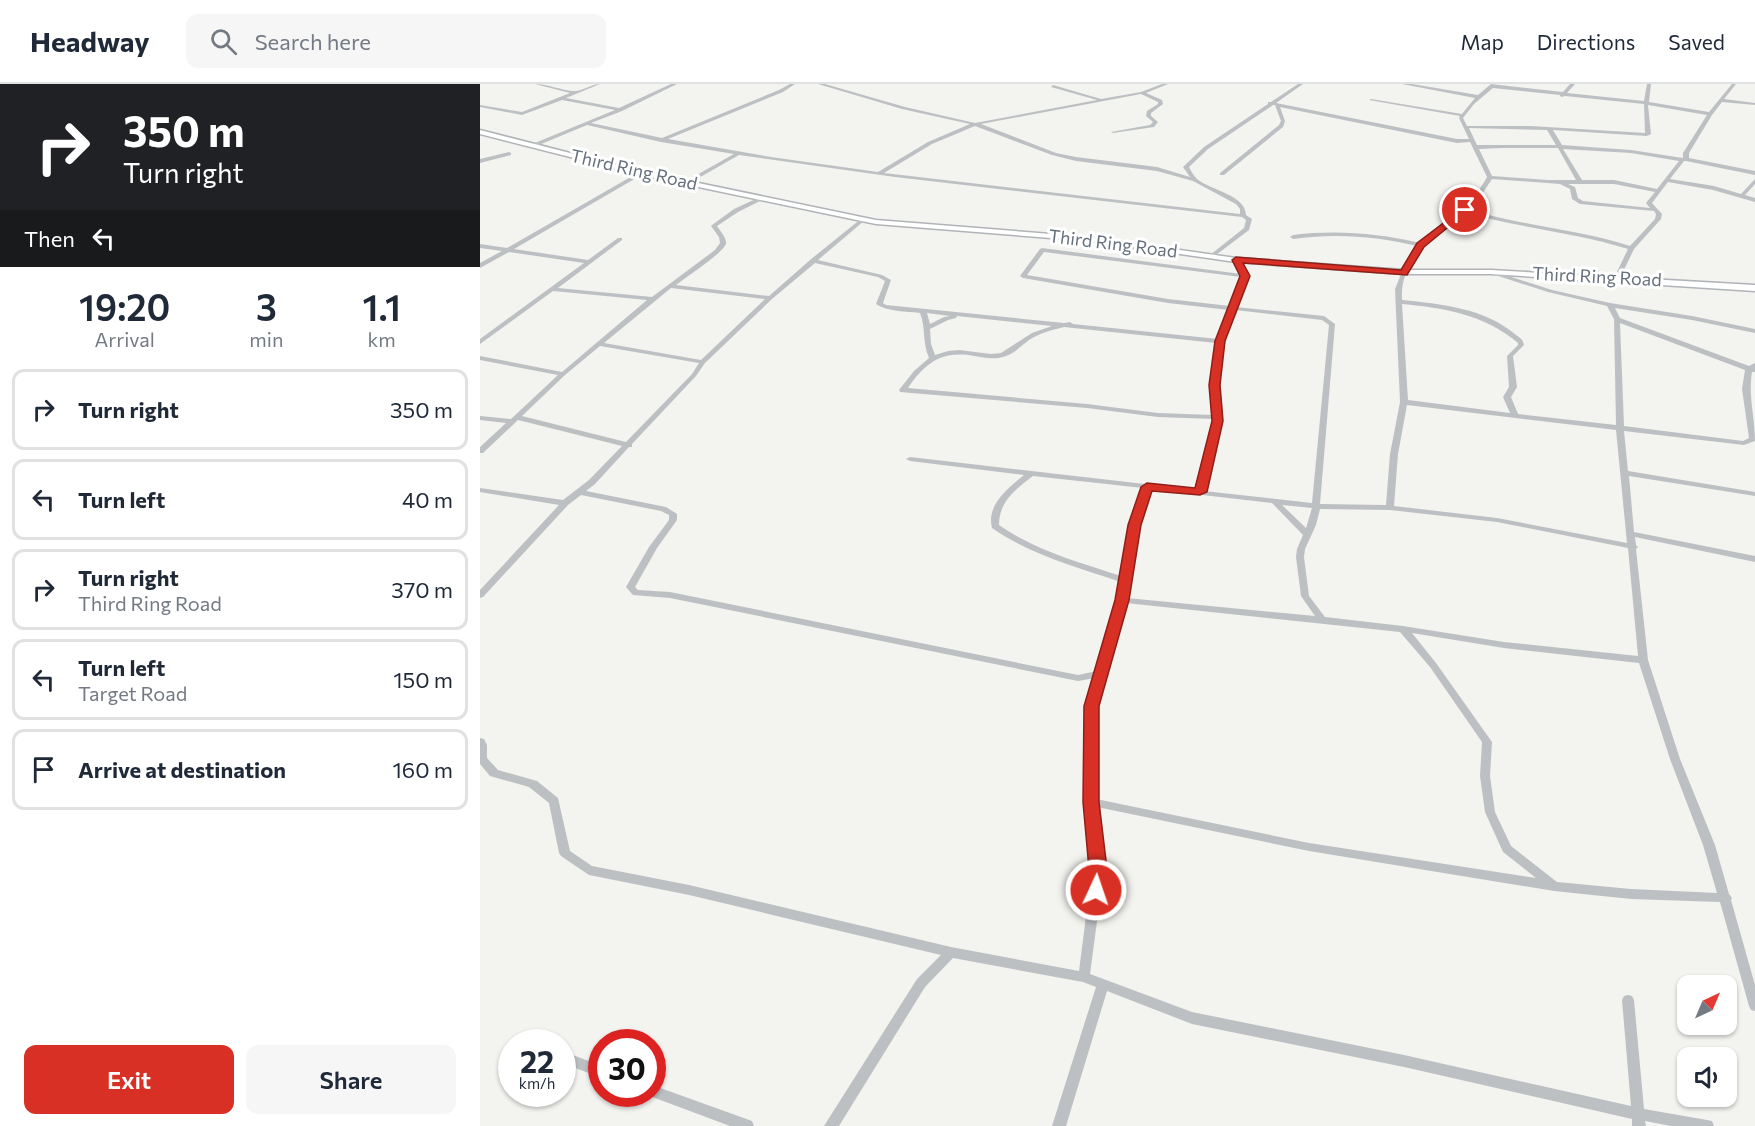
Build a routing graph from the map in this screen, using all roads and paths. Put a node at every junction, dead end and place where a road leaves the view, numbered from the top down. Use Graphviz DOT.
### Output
graph roads {
  1 [pos="537,84"];
  2 [pos="598,84"];
  3 [pos="672,84"];
  4 [pos="792,84"];
  5 [pos="820,84"];
  6 [pos="1166,84"];
  7 [pos="1301,84"];
  8 [pos="1404,84"];
  9 [pos="1573,84"];
  10 [pos="1649,84"];
  11 [pos="1734,84"];
  12 [pos="1493,85"];
  13 [pos="1053,86"];
  14 [pos="575,93"];
  15 [pos="1142,93"];
  16 [pos="1562,96"];
  17 [pos="1479,97"];
  18 [pos="563,99"];
  19 [pos="1104,100"];
  20 [pos="1371,100"];
  21 [pos="1720,100"];
  22 [pos="1270,103"];
  23 [pos="1646,104"];
  24 [pos="1755,104"];
  25 [pos="1277,105"];
  26 [pos="480,106"];
  27 [pos="620,110"];
  28 [pos="1710,114"];
  29 [pos="1462,115"];
  30 [pos="587,124"];
  31 [pos="975,124"];
  32 [pos="1465,127"];
  33 [pos="1549,128"];
  34 [pos="480,132"];
  35 [pos="1113,132"];
  36 [pos="1471,140"];
  37 [pos="661,141"];
  38 [pos="532,146"];
  39 [pos="1560,146"];
  40 [pos="1476,147"];
  41 [pos="509,154"];
  42 [pos="737,154"];
  43 [pos="1684,160"];
  44 [pos="480,161"];
  45 [pos="641,173"];
  46 [pos="880,173"];
  47 [pos="1755,173"];
  48 [pos="1222,174"];
  49 [pos="1490,177"];
  50 [pos="1195,180"];
  51 [pos="1668,180"];
  52 [pos="1755,181"];
  53 [pos="688,182"];
  54 [pos="1560,182"];
  55 [pos="1580,182"];
  56 [pos="1659,191"];
  57 [pos="1742,196"];
  58 [pos="760,199"];
  59 [pos="1755,200"];
  60 [pos="1465,210"];
  61 [pos="1656,210"];
  62 [pos="1243,216"];
  63 [pos="862,220"];
  64 [pos="1293,237"];
  65 [pos="621,238"];
  66 [pos="1420,245"];
  67 [pos="480,246"];
  68 [pos="508,248"];
  69 [pos="1631,248"];
  70 [pos="1212,256"];
  71 [pos="1236,260"];
  72 [pos="812,261"];
  73 [pos="590,262"];
  74 [pos="480,266"];
  75 [pos="1491,272"];
  76 [pos="1404,273"];
  77 [pos="1245,276"];
  78 [pos="1617,278"];
  79 [pos="669,286"];
  80 [pos="1755,288"];
  81 [pos="552,289"];
  82 [pos="653,298"];
  83 [pos="770,298"];
  84 [pos="1399,302"];
  85 [pos="1610,305"];
  86 [pos="1234,308"];
  87 [pos="923,311"];
  88 [pos="962,316"];
  89 [pos="1617,319"];
  90 [pos="1070,324"];
  91 [pos="926,329"];
  92 [pos="1755,331"];
  93 [pos="1220,341"];
  94 [pos="480,342"];
  95 [pos="600,344"];
  96 [pos="932,357"];
  97 [pos="480,358"];
  98 [pos="703,362"];
  99 [pos="1753,368"];
  100 [pos="563,374"];
  101 [pos="1404,402"];
  102 [pos="1515,415"];
  103 [pos="1217,417"];
  104 [pos="480,418"];
  105 [pos="514,419"];
  106 [pos="1620,428"];
  107 [pos="629,445"];
  108 [pos="480,451"];
  109 [pos="910,459"];
  110 [pos="1031,473"];
  111 [pos="1624,473"];
  112 [pos="1147,487"];
  113 [pos="480,490"];
  114 [pos="579,492"];
  115 [pos="1200,492"];
  116 [pos="1755,494"];
  117 [pos="1273,501"];
  118 [pos="564,504"];
  119 [pos="1316,506"];
  120 [pos="1390,508"];
  121 [pos="1307,534"];
  122 [pos="1632,534"];
  123 [pos="1634,547"];
  124 [pos="1755,559"];
  125 [pos="1124,580"];
  126 [pos="480,595"];
  127 [pos="1122,600"];
  128 [pos="1322,620"];
  129 [pos="1403,629"];
  130 [pos="1643,660"];
  131 [pos="1101,674"];
  132 [pos="480,742"];
  133 [pos="1091,802"];
  134 [pos="1554,886"];
  135 [pos="1726,898"];
  136 [pos="951,952"];
  137 [pos="1084,977"];
  138 [pos="1103,984"];
  139 [pos="1628,1000"];
  140 [pos="1755,1006"];
  141 [pos="666,1096"];
  142 [pos="1639,1120"];
  143 [pos="747,1126"];
  144 [pos="831,1126"];
  145 [pos="1059,1126"];
  146 [pos="1707,1126"];
  1 -- 14 [label="street"];
  2 -- 14 [label="street"];
  3 -- 27 [label="street"];
  4 -- 37 [label="street"];
  5 -- 31 [label="street"];
  6 -- 15 [label="street"];
  7 -- 22 [label="street"];
  8 -- 17 [label="street"];
  9 -- 16 [label="street"];
  10 -- 23 [label="street"];
  11 -- 21 [label="street"];
  12 -- 16 [label="street"];
  12 -- 17 [label="street"];
  13 -- 19 [label="street"];
  14 -- 18 [label="street"];
  15 -- 19 [label="street"];
  15 -- 35 [label="street"];
  16 -- 23 [label="street"];
  17 -- 29 [label="street"];
  18 -- 26 [label="street"];
  18 -- 27 [label="street"];
  19 -- 31 [label="street"];
  20 -- 29 [label="street"];
  21 -- 24 [label="street"];
  21 -- 28 [label="street"];
  22 -- 25 [label="street"];
  22 -- 50 [label="street"];
  23 -- 28 [label="street"];
  23 -- 33 [label="street"];
  25 -- 36 [label="street"];
  25 -- 48 [label="street"];
  27 -- 30 [label="street"];
  28 -- 43 [label="street"];
  29 -- 32 [label="street"];
  30 -- 37 [label="street"];
  30 -- 38 [label="street"];
  31 -- 46 [label="street"];
  31 -- 50 [label="street"];
  32 -- 33 [label="street"];
  32 -- 36 [label="street"];
  33 -- 39 [label="street"];
  34 -- 38 [label="street, Third Ring Road"];
  36 -- 40 [label="street"];
  37 -- 42 [label="street"];
  38 -- 45 [label="street, Third Ring Road"];
  39 -- 40 [label="street"];
  39 -- 43 [label="street"];
  39 -- 55 [label="street"];
  40 -- 49 [label="street"];
  41 -- 44 [label="street"];
  42 -- 46 [label="street"];
  42 -- 53 [label="street"];
  43 -- 47 [label="street"];
  43 -- 51 [label="street"];
  45 -- 53 [label="street, Third Ring Road"];
  45 -- 68 [label="street"];
  46 -- 62 [label="street"];
  49 -- 54 [label="street"];
  49 -- 60 [label="street"];
  50 -- 62 [label="street"];
  51 -- 56 [label="street"];
  51 -- 57 [label="street"];
  52 -- 57 [label="street"];
  53 -- 58 [label="street, Third Ring Road"];
  54 -- 55 [label="street"];
  54 -- 61 [label="street"];
  55 -- 56 [label="street"];
  56 -- 61 [label="street"];
  57 -- 59 [label="street"];
  58 -- 63 [label="street, Third Ring Road"];
  58 -- 79 [label="street"];
  60 -- 66 [label="street"];
  60 -- 69 [label="street"];
  61 -- 69 [label="street"];
  62 -- 70 [label="street"];
  63 -- 70 [label="street, Third Ring Road"];
  63 -- 72 [label="street"];
  64 -- 66 [label="street"];
  65 -- 73 [label="street"];
  66 -- 76 [label="street"];
  67 -- 68 [label="street"];
  68 -- 73 [label="street"];
  68 -- 74 [label="street"];
  69 -- 78 [label="street"];
  70 -- 71 [label="street, Third Ring Road"];
  71 -- 76 [label="street, Third Ring Road"];
  71 -- 77 [label="street"];
  72 -- 83 [label="street"];
  72 -- 87 [label="street"];
  73 -- 81 [label="street"];
  75 -- 76 [label="street, Third Ring Road"];
  75 -- 78 [label="street, Third Ring Road"];
  75 -- 85 [label="street"];
  76 -- 84 [label="street"];
  77 -- 86 [label="street"];
  77 -- 86 [label="street"];
  78 -- 80 [label="street, Third Ring Road"];
  79 -- 82 [label="street"];
  79 -- 83 [label="street"];
  81 -- 82 [label="street"];
  81 -- 94 [label="street"];
  82 -- 95 [label="street"];
  83 -- 98 [label="street"];
  84 -- 101 [label="street"];
  84 -- 102 [label="street"];
  85 -- 89 [label="street"];
  85 -- 92 [label="street"];
  86 -- 93 [label="street"];
  86 -- 119 [label="street"];
  87 -- 88 [label="street"];
  87 -- 91 [label="street"];
  88 -- 90 [label="street"];
  88 -- 91 [label="street"];
  89 -- 99 [label="street"];
  89 -- 106 [label="street"];
  90 -- 93 [label="street"];
  90 -- 96 [label="street"];
  91 -- 96 [label="street"];
  93 -- 103 [label="street"];
  95 -- 98 [label="street"];
  95 -- 100 [label="street"];
  96 -- 103 [label="street"];
  97 -- 100 [label="street"];
  98 -- 107 [label="street"];
  99 -- 106 [label="street"];
  100 -- 105 [label="street"];
  101 -- 102 [label="street"];
  101 -- 120 [label="street"];
  102 -- 106 [label="street"];
  103 -- 115 [label="street"];
  104 -- 105 [label="street"];
  105 -- 107 [label="street"];
  105 -- 108 [label="street"];
  106 -- 111 [label="street"];
  107 -- 114 [label="street"];
  109 -- 110 [label="street"];
  110 -- 112 [label="street"];
  110 -- 125 [label="street"];
  111 -- 116 [label="street"];
  111 -- 122 [label="street"];
  112 -- 115 [label="street"];
  112 -- 125 [label="street"];
  113 -- 118 [label="street"];
  114 -- 118 [label="street"];
  114 -- 131 [label="street"];
  115 -- 117 [label="street"];
  117 -- 119 [label="street"];
  117 -- 121 [label="street"];
  118 -- 126 [label="street"];
  119 -- 120 [label="street"];
  119 -- 121 [label="street"];
  120 -- 123 [label="street"];
  121 -- 128 [label="street"];
  122 -- 123 [label="street"];
  122 -- 124 [label="street"];
  123 -- 130 [label="street"];
  125 -- 127 [label="street"];
  127 -- 128 [label="street"];
  127 -- 131 [label="street"];
  128 -- 129 [label="street"];
  129 -- 130 [label="street"];
  129 -- 134 [label="street"];
  130 -- 135 [label="street"];
  131 -- 133 [label="street"];
  132 -- 136 [label="street"];
  133 -- 134 [label="street"];
  133 -- 137 [label="street"];
  134 -- 135 [label="street"];
  135 -- 140 [label="street"];
  136 -- 137 [label="street"];
  136 -- 144 [label="street"];
  137 -- 138 [label="street"];
  138 -- 142 [label="street"];
  138 -- 145 [label="street"];
  139 -- 142 [label="street"];
  141 -- 143 [label="street"];
  142 -- 146 [label="street"];
}
